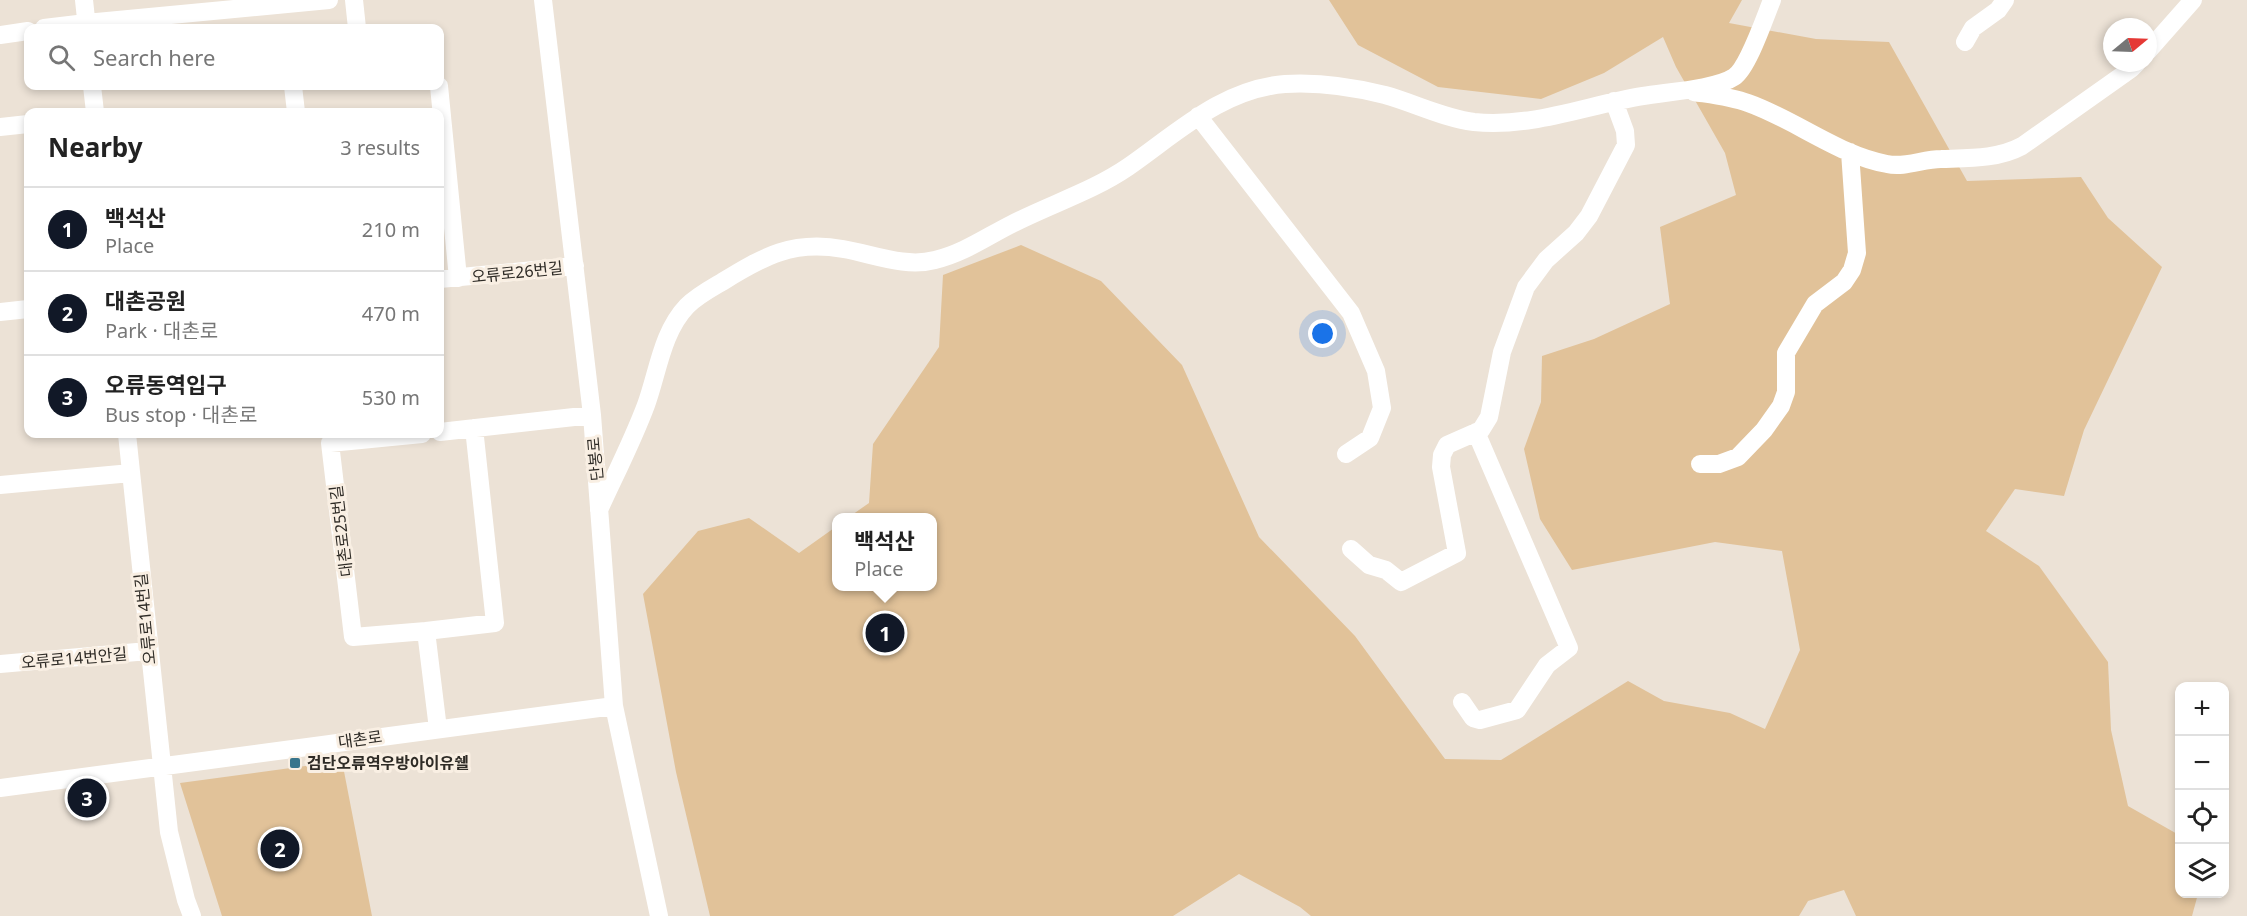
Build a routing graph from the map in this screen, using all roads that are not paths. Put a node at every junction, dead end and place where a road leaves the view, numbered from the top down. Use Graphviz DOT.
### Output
graph roads {
  1 [pos="84,0"];
  2 [pos="328,0"];
  3 [pos="354,0"];
  4 [pos="543,0"];
  5 [pos="1772,0"];
  6 [pos="2005,0"];
  7 [pos="2193,0"];
  8 [pos="87,24"];
  9 [pos="106,24"];
  10 [pos="357,24"];
  11 [pos="24,32"];
  12 [pos="0,35"];
  13 [pos="2157,41"];
  14 [pos="1965,42"];
  15 [pos="2127,72"];
  16 [pos="92,90"];
  17 [pos="293,90"];
  18 [pos="438,90"];
  19 [pos="1681,90"];
  20 [pos="1614,101"];
  21 [pos="95,108"];
  22 [pos="296,108"];
  23 [pos="440,108"];
  24 [pos="1198,116"];
  25 [pos="24,124"];
  26 [pos="0,127"];
  27 [pos="444,144"];
  28 [pos="1850,152"];
  29 [pos="574,266"];
  30 [pos="458,278"];
  31 [pos="444,279"];
  32 [pos="24,309"];
  33 [pos="0,312"];
  34 [pos="592,416"];
  35 [pos="474,428"];
  36 [pos="444,432"];
  37 [pos="1476,432"];
  38 [pos="127,438"];
  39 [pos="381,438"];
  40 [pos="1346,454"];
  41 [pos="1700,464"];
  42 [pos="131,473"];
  43 [pos="0,485"];
  44 [pos="599,510"];
  45 [pos="1351,549"];
  46 [pos="426,631"];
  47 [pos="148,651"];
  48 [pos="0,664"];
  49 [pos="1462,702"];
  50 [pos="614,706"];
  51 [pos="438,729"];
  52 [pos="161,765"];
  53 [pos="0,788"];
  54 [pos="192,916"];
  55 [pos="659,916"];
  1 -- 8 [label="street"];
  2 -- 9 [label="street"];
  3 -- 10 [label="street"];
  4 -- 29 [label="street, 단봉로"];
  5 -- 19 [label="street"];
  6 -- 14 [label="street"];
  7 -- 13 [label="street"];
  11 -- 12 [label="street"];
  15 -- 28 [label="street"];
  16 -- 21 [label="street"];
  17 -- 22 [label="street"];
  18 -- 23 [label="street, 오류로26번길"];
  19 -- 20 [label="street"];
  19 -- 28 [label="street"];
  20 -- 24 [label="street"];
  20 -- 37 [label="street"];
  24 -- 40 [label="street"];
  24 -- 44 [label="street"];
  25 -- 26 [label="street"];
  27 -- 30 [label="street, 오류로26번길"];
  28 -- 41 [label="street"];
  29 -- 30 [label="street, 오류로26번길"];
  29 -- 34 [label="street, 단봉로"];
  30 -- 31 [label="street, 오류로26번길"];
  32 -- 33 [label="street"];
  34 -- 35 [label="street"];
  34 -- 44 [label="street, 단봉로"];
  35 -- 36 [label="street"];
  35 -- 46 [label="street, 대촌로25번길"];
  37 -- 45 [label="street"];
  37 -- 49 [label="street"];
  38 -- 42 [label="street, 오류로14번길"];
  39 -- 46 [label="street, 대촌로25번길"];
  42 -- 43 [label="street"];
  42 -- 47 [label="street, 오류로14번길"];
  44 -- 50 [label="street, 단봉로"];
  46 -- 51 [label="street"];
  47 -- 48 [label="street, 오류로14번안길"];
  47 -- 52 [label="street, 오류로14번길"];
  50 -- 51 [label="street, 대촌로"];
  50 -- 55 [label="street, 단봉로"];
  51 -- 52 [label="street, 대촌로"];
  52 -- 53 [label="street, 대촌로"];
  52 -- 54 [label="street, 오류로14번길"];
}
